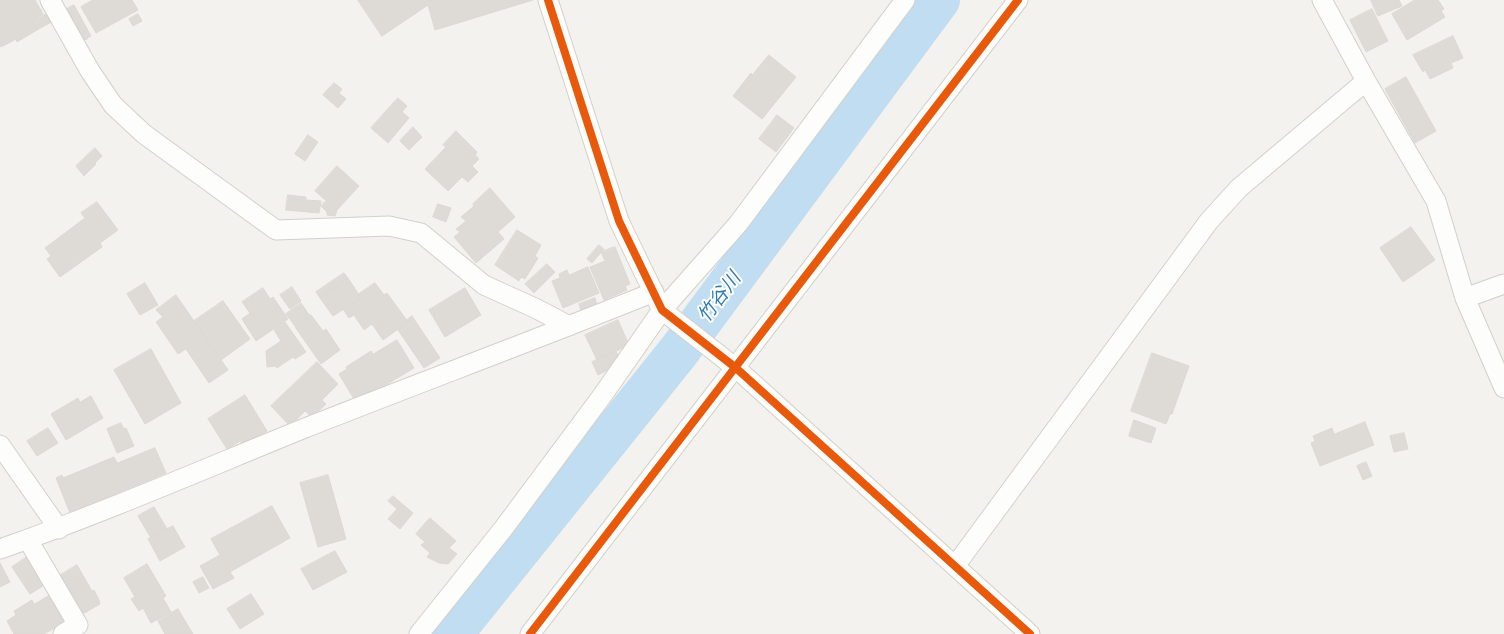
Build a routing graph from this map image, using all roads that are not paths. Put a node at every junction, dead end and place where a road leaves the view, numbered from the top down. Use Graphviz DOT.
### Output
graph roads {
  1 [pos="50,0"];
  2 [pos="548,0"];
  3 [pos="905,0"];
  4 [pos="1018,0"];
  5 [pos="1322,0"];
  6 [pos="1366,81"];
  7 [pos="1504,284"];
  8 [pos="654,292"];
  9 [pos="1465,298"];
  10 [pos="668,315"];
  11 [pos="569,326"];
  12 [pos="736,368"];
  13 [pos="1504,388"];
  14 [pos="0,445"];
  15 [pos="59,529"];
  16 [pos="28,540"];
  17 [pos="0,549"];
  18 [pos="955,566"];
  19 [pos="64,634"];
  20 [pos="418,634"];
  21 [pos="530,634"];
  22 [pos="1030,634"];
  1 -- 11 [label="street"];
  2 -- 8 [label="street"];
  3 -- 10 [label="street"];
  4 -- 12 [label="street"];
  5 -- 6 [label="street"];
  6 -- 9 [label="street"];
  6 -- 18 [label="street"];
  7 -- 9 [label="street"];
  8 -- 10 [label="street"];
  8 -- 11 [label="street"];
  9 -- 13 [label="street"];
  10 -- 12 [label="street"];
  10 -- 20 [label="street"];
  11 -- 15 [label="street"];
  12 -- 18 [label="street"];
  12 -- 21 [label="street"];
  14 -- 15 [label="street"];
  15 -- 16 [label="street"];
  16 -- 17 [label="street"];
  16 -- 19 [label="street"];
  18 -- 22 [label="street"];
}
